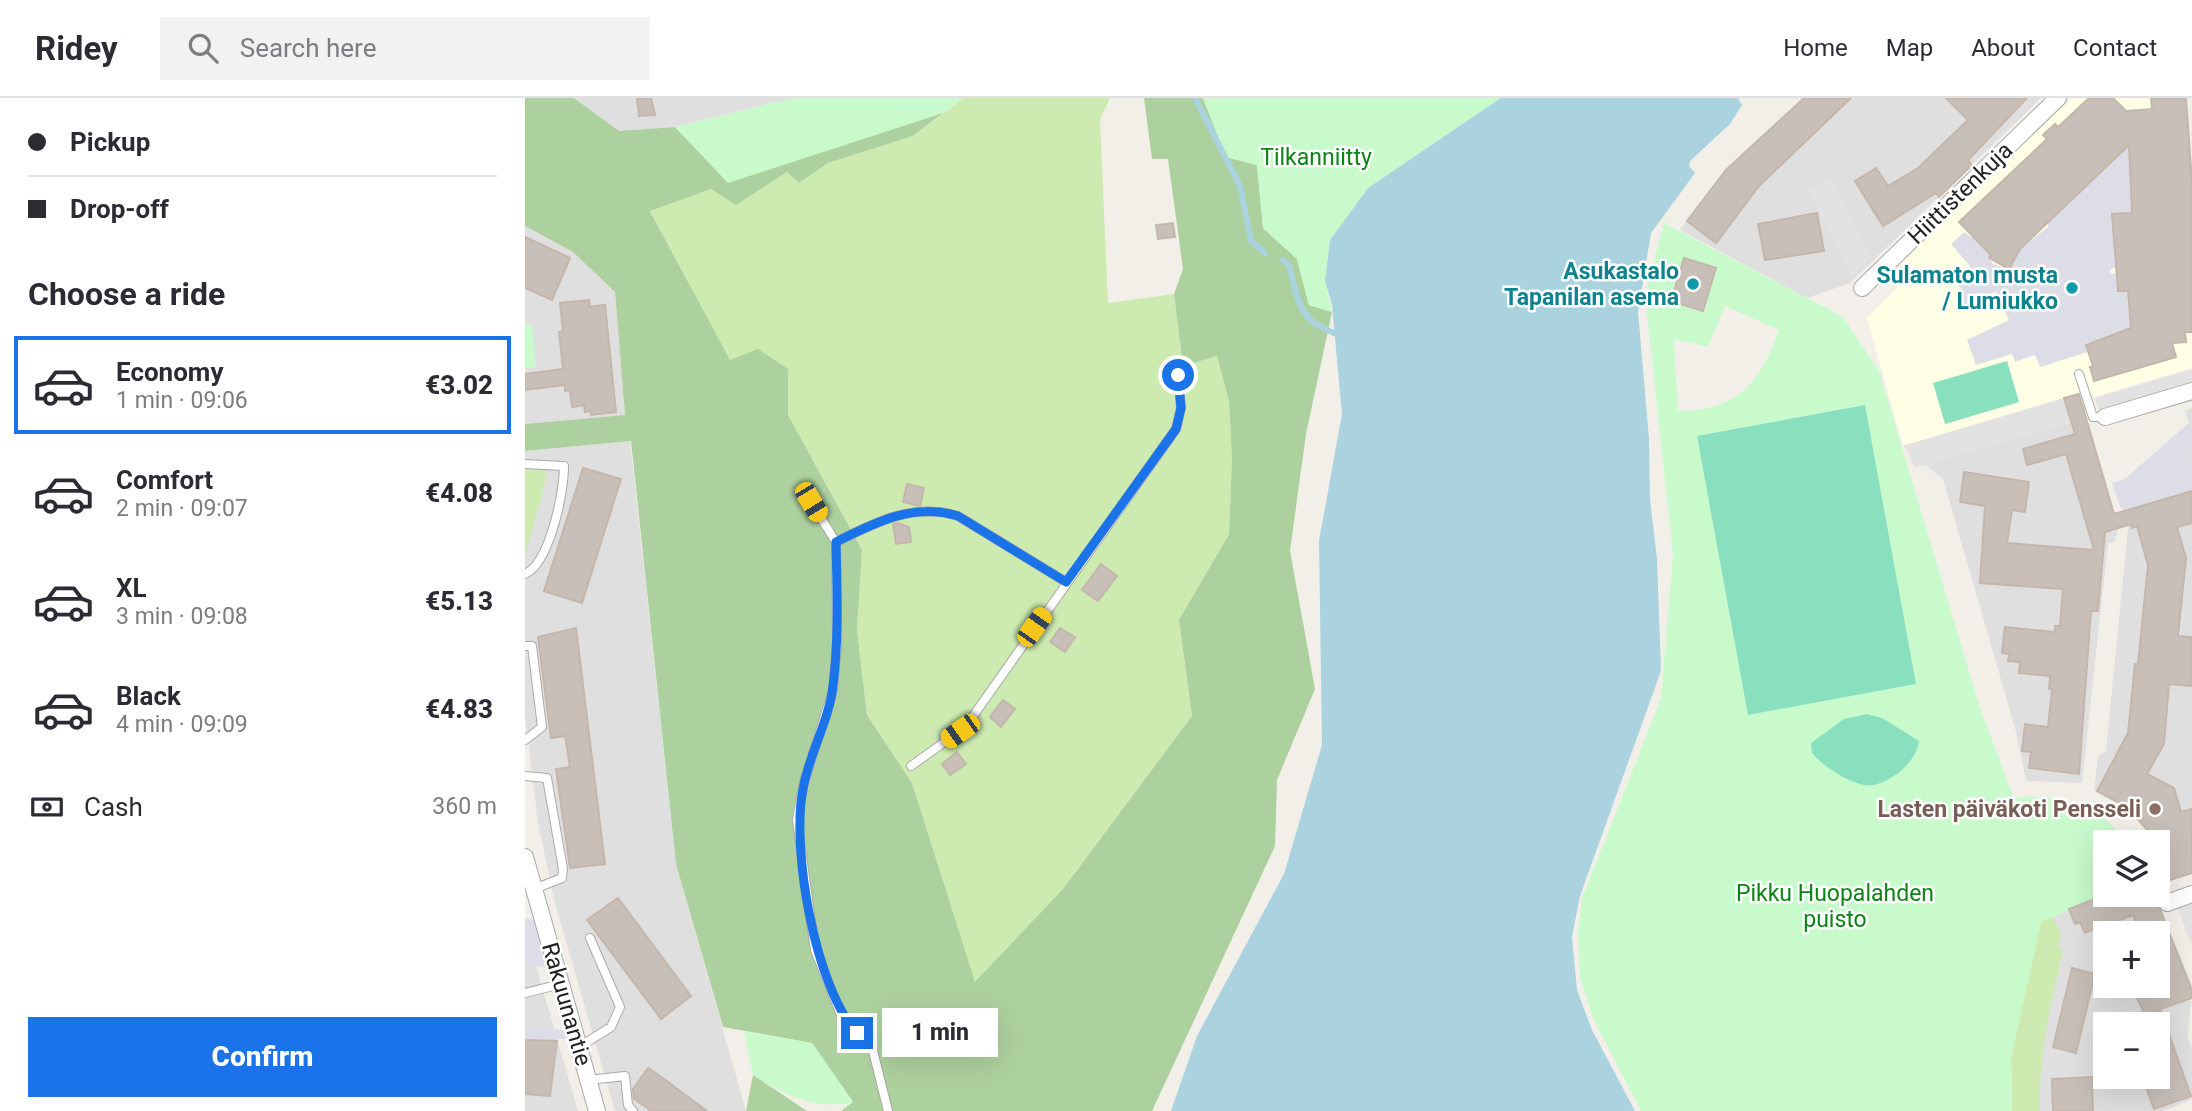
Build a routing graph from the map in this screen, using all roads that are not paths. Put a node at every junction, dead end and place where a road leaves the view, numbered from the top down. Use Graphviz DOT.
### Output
graph roads {
  1 [pos="2058,98"];
  2 [pos="1862,288"];
  3 [pos="2079,374"];
  4 [pos="1178,375"];
  5 [pos="2192,391"];
  6 [pos="2105,417"];
  7 [pos="525,464"];
  8 [pos="811,502"];
  9 [pos="836,542"];
  10 [pos="525,574"];
  11 [pos="1066,582"];
  12 [pos="525,646"];
  13 [pos="525,740"];
  14 [pos="911,766"];
  15 [pos="525,776"];
  16 [pos="525,857"];
  17 [pos="534,889"];
  18 [pos="2192,894"];
  19 [pos="2170,902"];
  20 [pos="590,938"];
  21 [pos="561,984"];
  22 [pos="525,993"];
  23 [pos="579,1047"];
  24 [pos="589,1080"];
  25 [pos="597,1111"];
  26 [pos="633,1111"];
  27 [pos="888,1111"];
  1 -- 2 [label="street, Hiittistenkuja"];
  3 -- 6 [label="lane"];
  4 -- 11 [label="lane"];
  5 -- 6 [label="street"];
  7 -- 10 [label="lane"];
  8 -- 9 [label="lane"];
  9 -- 11 [label="lane"];
  9 -- 27 [label="lane"];
  11 -- 14 [label="lane"];
  12 -- 13 [label="lane"];
  15 -- 17 [label="lane"];
  16 -- 17 [label="street, Rakuunantie"];
  17 -- 21 [label="street, Rakuunantie"];
  18 -- 19 [label="street"];
  20 -- 23 [label="lane"];
  21 -- 22 [label="lane"];
  21 -- 23 [label="street, Rakuunantie"];
  23 -- 24 [label="street, Rakuunantie"];
  24 -- 25 [label="street, Rakuunantie"];
  24 -- 26 [label="lane"];
}
